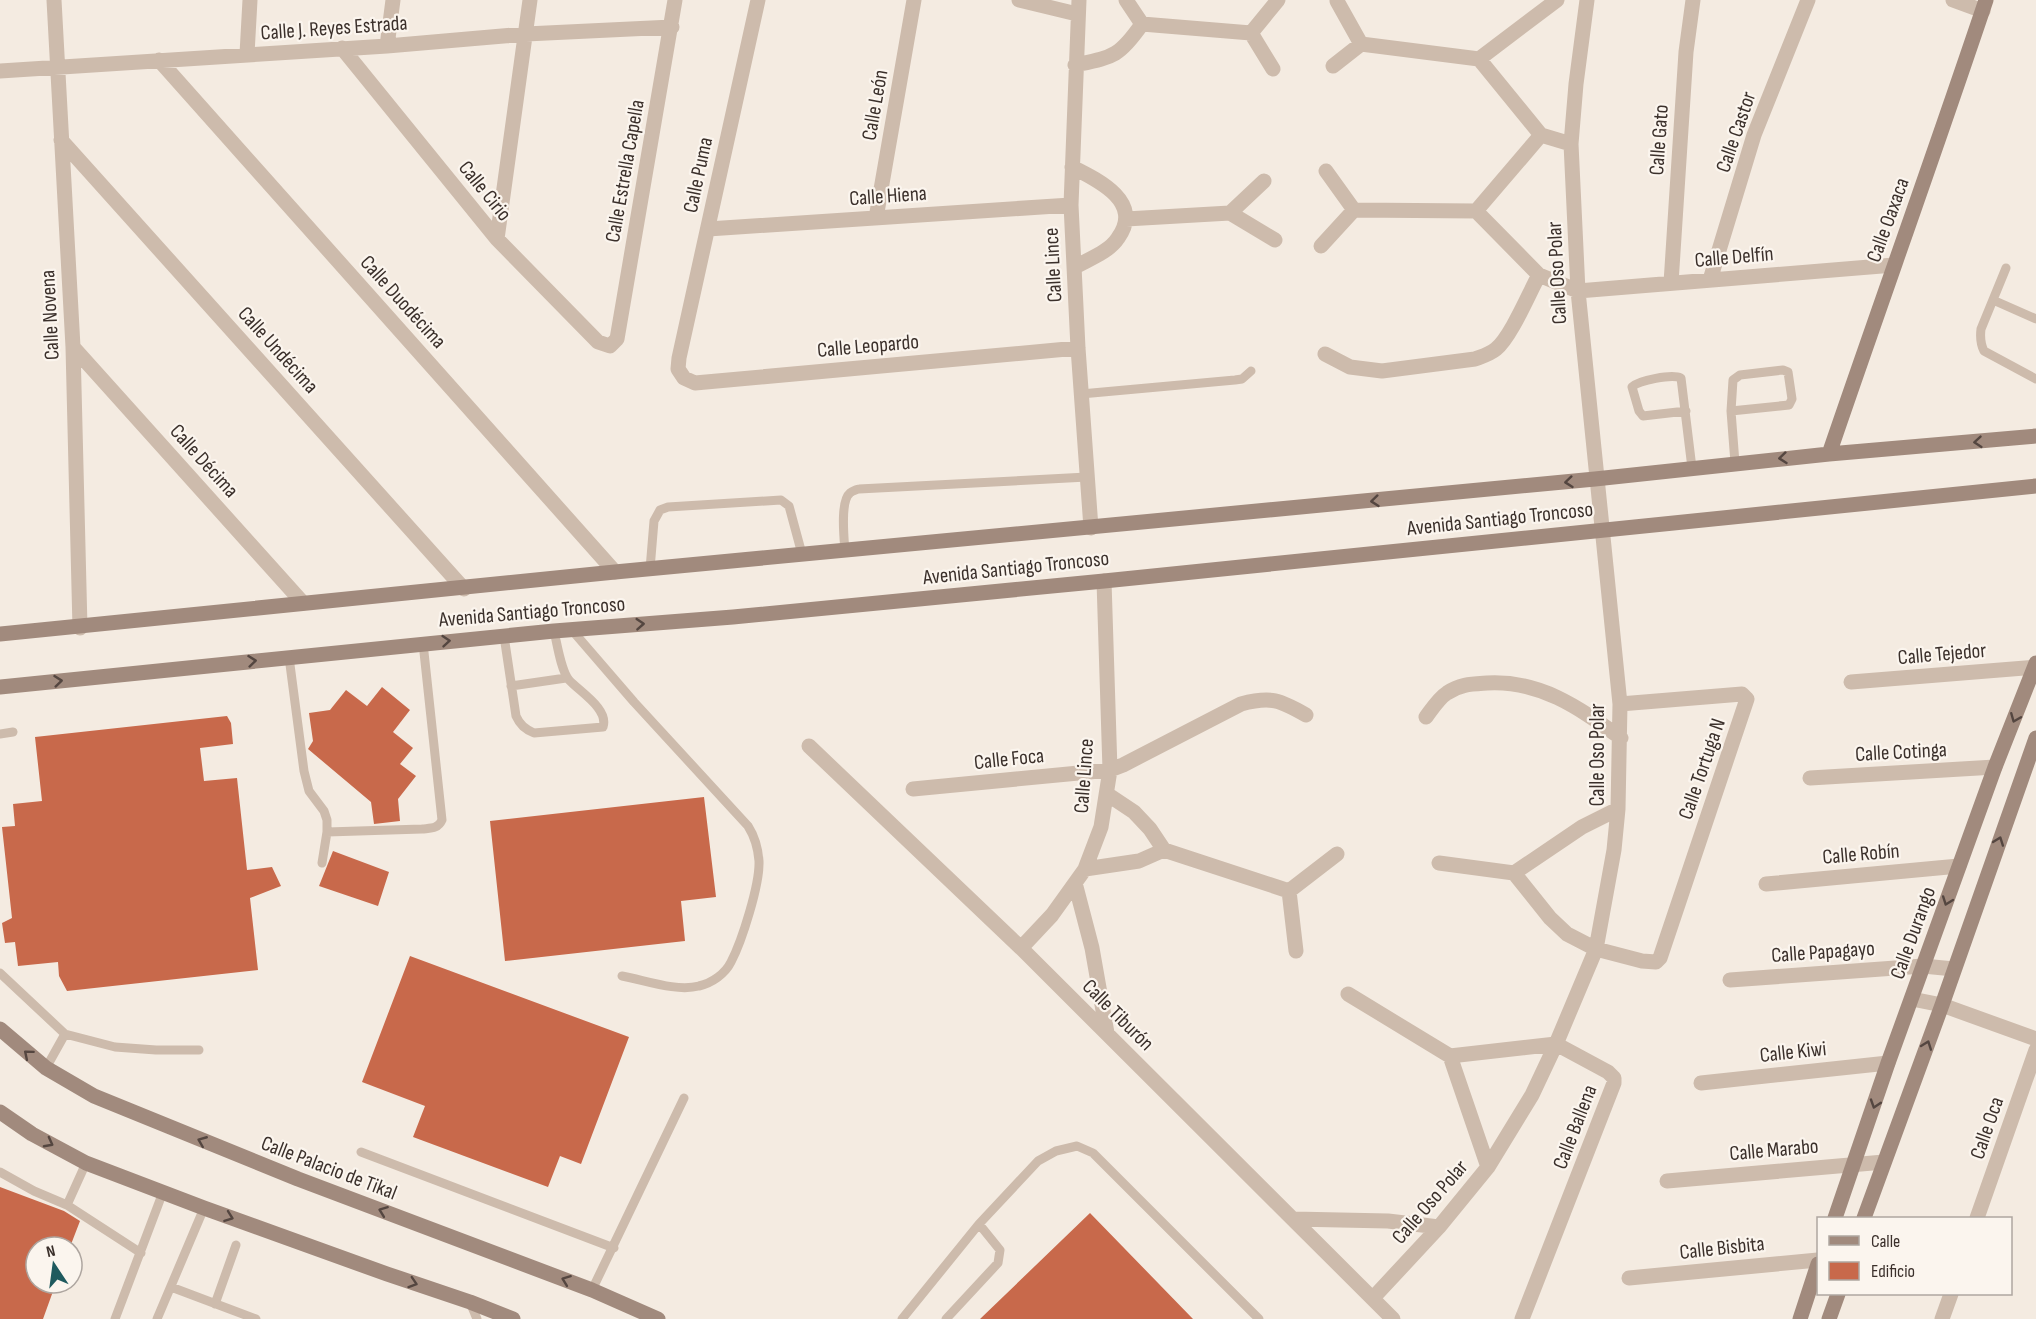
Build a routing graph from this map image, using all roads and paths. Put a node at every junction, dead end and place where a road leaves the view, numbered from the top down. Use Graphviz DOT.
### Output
graph roads {
  1 [pos="54,0"];
  2 [pos="250,0"];
  3 [pos="393,0"];
  4 [pos="530,0"];
  5 [pos="675,0"];
  6 [pos="758,0"];
  7 [pos="914,0"];
  8 [pos="1019,0"];
  9 [pos="1126,0"];
  10 [pos="1278,0"];
  11 [pos="1557,0"];
  12 [pos="1587,0"];
  13 [pos="1693,0"];
  14 [pos="1808,0"];
  15 [pos="1953,0"];
  16 [pos="1337,1"];
  17 [pos="1985,5"];
  18 [pos="1078,7"];
  19 [pos="1142,24"];
  20 [pos="672,27"];
  21 [pos="1251,33"];
  22 [pos="526,34"];
  23 [pos="1361,44"];
  24 [pos="387,46"];
  25 [pos="342,48"];
  26 [pos="247,54"];
  27 [pos="1479,59"];
  28 [pos="159,60"];
  29 [pos="1075,65"];
  30 [pos="1333,66"];
  31 [pos="57,67"];
  32 [pos="1273,69"];
  33 [pos="0,71"];
  34 [pos="1541,135"];
  35 [pos="61,140"];
  36 [pos="1571,144"];
  37 [pos="1072,167"];
  38 [pos="1326,171"];
  39 [pos="1264,182"];
  40 [pos="1071,205"];
  41 [pos="1354,210"];
  42 [pos="1476,211"];
  43 [pos="1230,213"];
  44 [pos="876,218"];
  45 [pos="1126,219"];
  46 [pos="708,229"];
  47 [pos="497,239"];
  48 [pos="1275,240"];
  49 [pos="1321,246"];
  50 [pos="1894,265"];
  51 [pos="1075,267"];
  52 [pos="2006,268"];
  53 [pos="1539,275"];
  54 [pos="1710,280"];
  55 [pos="1671,283"];
  56 [pos="1578,291"];
  57 [pos="1993,300"];
  58 [pos="2036,319"];
  59 [pos="610,346"];
  60 [pos="73,347"];
  61 [pos="1078,348"];
  62 [pos="1325,354"];
  63 [pos="679,358"];
  64 [pos="1251,371"];
  65 [pos="2036,379"];
  66 [pos="1081,394"];
  67 [pos="1686,411"];
  68 [pos="1731,411"];
  69 [pos="2036,436"];
  70 [pos="1829,454"];
  71 [pos="1735,463"];
  72 [pos="1692,468"];
  73 [pos="1087,477"];
  74 [pos="1595,479"];
  75 [pos="2036,486"];
  76 [pos="1091,528"];
  77 [pos="1601,530"];
  78 [pos="844,551"];
  79 [pos="802,554"];
  80 [pos="650,569"];
  81 [pos="615,572"];
  82 [pos="1104,581"];
  83 [pos="464,589"];
  84 [pos="303,603"];
  85 [pos="80,628"];
  86 [pos="571,629"];
  87 [pos="554,631"];
  88 [pos="0,634"];
  89 [pos="504,636"];
  90 [pos="423,643"];
  91 [pos="289,657"];
  92 [pos="2035,666"];
  93 [pos="566,678"];
  94 [pos="1851,682"];
  95 [pos="511,686"];
  96 [pos="0,687"];
  97 [pos="1620,704"];
  98 [pos="1306,715"];
  99 [pos="1426,717"];
  100 [pos="13,732"];
  101 [pos="0,734"];
  102 [pos="1621,738"];
  103 [pos="2036,738"];
  104 [pos="809,746"];
  105 [pos="1995,768"];
  106 [pos="1110,770"];
  107 [pos="1810,778"];
  108 [pos="913,789"];
  109 [pos="1107,794"];
  110 [pos="1618,809"];
  111 [pos="327,832"];
  112 [pos="1164,850"];
  113 [pos="1337,854"];
  114 [pos="322,863"];
  115 [pos="1439,863"];
  116 [pos="1959,866"];
  117 [pos="1085,869"];
  118 [pos="1514,873"];
  119 [pos="1075,883"];
  120 [pos="1766,884"];
  121 [pos="1289,891"];
  122 [pos="1021,948"];
  123 [pos="1596,949"];
  124 [pos="1296,951"];
  125 [pos="1923,966"];
  126 [pos="1954,969"];
  127 [pos="0,973"];
  128 [pos="622,976"];
  129 [pos="1730,980"];
  130 [pos="1348,994"];
  131 [pos="1912,999"];
  132 [pos="1942,1005"];
  133 [pos="0,1029"];
  134 [pos="1107,1033"];
  135 [pos="65,1034"];
  136 [pos="2036,1039"];
  137 [pos="1556,1044"];
  138 [pos="199,1050"];
  139 [pos="2036,1050"];
  140 [pos="1450,1056"];
  141 [pos="1888,1064"];
  142 [pos="46,1068"];
  143 [pos="1701,1083"];
  144 [pos="684,1098"];
  145 [pos="0,1112"];
  146 [pos="361,1152"];
  147 [pos="1884,1162"];
  148 [pos="86,1163"];
  149 [pos="1855,1163"];
  150 [pos="1488,1167"];
  151 [pos="0,1172"];
  152 [pos="1667,1180"];
  153 [pos="163,1192"];
  154 [pos="67,1205"];
  155 [pos="204,1208"];
  156 [pos="1835,1217"];
  157 [pos="1864,1217"];
  158 [pos="1977,1217"];
  159 [pos="1293,1219"];
  160 [pos="979,1224"];
  161 [pos="1439,1227"];
  162 [pos="236,1245"];
  163 [pos="614,1248"];
  164 [pos="141,1253"];
  165 [pos="1817,1262"];
  166 [pos="1817,1265"];
  167 [pos="1629,1278"];
  168 [pos="171,1287"];
  169 [pos="592,1290"];
  170 [pos="1837,1295"];
  171 [pos="1950,1295"];
  172 [pos="1373,1299"];
  173 [pos="470,1302"];
  174 [pos="215,1304"];
  175 [pos="115,1319"];
  176 [pos="157,1319"];
  177 [pos="256,1319"];
  178 [pos="477,1319"];
  179 [pos="513,1319"];
  180 [pos="658,1319"];
  181 [pos="902,1319"];
  182 [pos="946,1319"];
  183 [pos="1260,1319"];
  184 [pos="1393,1319"];
  185 [pos="1522,1319"];
  186 [pos="1800,1319"];
  187 [pos="1829,1319"];
  188 [pos="1942,1319"];
  1 -- 31 [label="street, Calle Novena"];
  2 -- 26 [label="street"];
  3 -- 24 [label="street"];
  4 -- 22 [label="street"];
  5 -- 20 [label="street, Calle Estrella Capella"];
  6 -- 46 [label="street, Calle Puma"];
  7 -- 44 [label="street, Calle León"];
  8 -- 18 [label="street"];
  9 -- 19 [label="street"];
  10 -- 21 [label="street"];
  11 -- 27 [label="street"];
  12 -- 36 [label="street, Calle Oso Polar"];
  13 -- 55 [label="street, Calle Gato"];
  14 -- 54 [label="street, Calle Castor"];
  15 -- 17 [label="street"];
  16 -- 23 [label="street"];
  17 -- 50 [label="main road, Calle Oaxaca"];
  18 -- 29 [label="street, Calle Lince"];
  19 -- 21 [label="street"];
  19 -- 29 [label="street"];
  20 -- 22 [label="street, Calle J. Reyes Estrada"];
  20 -- 59 [label="street, Calle Estrella Capella"];
  21 -- 32 [label="street"];
  22 -- 24 [label="street, Calle J. Reyes Estrada"];
  22 -- 47 [label="street"];
  23 -- 27 [label="street"];
  23 -- 30 [label="street"];
  24 -- 25 [label="street, Calle J. Reyes Estrada"];
  25 -- 26 [label="street, Calle J. Reyes Estrada"];
  25 -- 47 [label="street, Calle Cirio"];
  26 -- 28 [label="street, Calle J. Reyes Estrada"];
  27 -- 34 [label="street"];
  28 -- 31 [label="street, Calle J. Reyes Estrada"];
  28 -- 81 [label="street, Calle Duodécima"];
  29 -- 37 [label="street, Calle Lince"];
  31 -- 33 [label="street, Calle J. Reyes Estrada"];
  31 -- 35 [label="street, Calle Novena"];
  34 -- 36 [label="street"];
  34 -- 42 [label="street"];
  35 -- 60 [label="street, Calle Novena"];
  35 -- 83 [label="street, Calle Undécima"];
  36 -- 56 [label="street, Calle Oso Polar"];
  37 -- 40 [label="street, Calle Lince"];
  37 -- 45 [label="street"];
  38 -- 41 [label="street"];
  39 -- 43 [label="street"];
  40 -- 44 [label="street, Calle Hiena"];
  40 -- 51 [label="street, Calle Lince"];
  41 -- 42 [label="street"];
  41 -- 49 [label="street"];
  42 -- 53 [label="street"];
  43 -- 45 [label="street"];
  43 -- 48 [label="street"];
  44 -- 46 [label="street, Calle Hiena"];
  45 -- 51 [label="street"];
  46 -- 63 [label="street, Calle Puma"];
  47 -- 59 [label="street, Calle Cirio"];
  50 -- 54 [label="street, Calle Delfín"];
  50 -- 70 [label="main road, Calle Oaxaca"];
  51 -- 61 [label="street, Calle Lince"];
  52 -- 57 [label="lane"];
  53 -- 56 [label="street"];
  53 -- 62 [label="street"];
  54 -- 55 [label="street, Calle Delfín"];
  55 -- 56 [label="street, Calle Delfín"];
  56 -- 74 [label="street, Calle Oso Polar"];
  57 -- 58 [label="lane"];
  57 -- 65 [label="lane"];
  60 -- 84 [label="street, Calle Décima"];
  60 -- 85 [label="street, Calle Novena"];
  61 -- 63 [label="street, Calle Leopardo"];
  61 -- 66 [label="street, Calle Lince"];
  64 -- 66 [label="lane"];
  66 -- 73 [label="street, Calle Lince"];
  67 -- 67 [label="lane"];
  67 -- 72 [label="lane"];
  68 -- 68 [label="lane"];
  68 -- 71 [label="lane"];
  69 -- 70 [label="main road, Avenida Santiago Troncoso, one-way"];
  70 -- 71 [label="main road, Avenida Santiago Troncoso, one-way"];
  71 -- 72 [label="main road, Avenida Santiago Troncoso"];
  72 -- 74 [label="main road, Avenida Santiago Troncoso"];
  73 -- 76 [label="street, Calle Lince"];
  73 -- 78 [label="lane"];
  74 -- 76 [label="main road, Avenida Santiago Troncoso, one-way"];
  74 -- 77 [label="street, Calle Oso Polar"];
  75 -- 77 [label="main road, Avenida Santiago Troncoso"];
  76 -- 78 [label="main road, Avenida Santiago Troncoso"];
  77 -- 82 [label="main road, Avenida Santiago Troncoso"];
  77 -- 97 [label="street, Calle Oso Polar"];
  78 -- 79 [label="main road, Avenida Santiago Troncoso"];
  79 -- 80 [label="main road, Avenida Santiago Troncoso"];
  79 -- 80 [label="lane"];
  80 -- 81 [label="main road, Avenida Santiago Troncoso"];
  81 -- 83 [label="main road, Avenida Santiago Troncoso"];
  86 -- 82 [label="main road, Avenida Santiago Troncoso, one-way"];
  82 -- 106 [label="street, Calle Lince"];
  83 -- 84 [label="main road, Avenida Santiago Troncoso"];
  84 -- 85 [label="main road, Avenida Santiago Troncoso"];
  85 -- 88 [label="main road, Avenida Santiago Troncoso"];
  86 -- 87 [label="main road, Avenida Santiago Troncoso"];
  86 -- 128 [label="lane"];
  87 -- 89 [label="main road, Avenida Santiago Troncoso"];
  87 -- 93 [label="lane"];
  90 -- 89 [label="main road, Avenida Santiago Troncoso, one-way"];
  89 -- 95 [label="lane"];
  90 -- 91 [label="main road, Avenida Santiago Troncoso"];
  90 -- 111 [label="lane"];
  96 -- 91 [label="main road, Avenida Santiago Troncoso, one-way"];
  91 -- 111 [label="lane"];
  92 -- 94 [label="street, Calle Tejedor"];
  92 -- 105 [label="main road, Calle Durango, one-way"];
  93 -- 95 [label="lane"];
  93 -- 95 [label="lane"];
  97 -- 102 [label="street, Calle Oso Polar"];
  97 -- 123 [label="street, Calle Tortuga N"];
  98 -- 106 [label="street, Calle Foca"];
  99 -- 102 [label="street"];
  100 -- 101 [label="lane"];
  102 -- 110 [label="street, Calle Oso Polar"];
  126 -- 103 [label="main road, one-way"];
  104 -- 122 [label="street, Calle Tiburón"];
  105 -- 107 [label="street, Calle Cotinga"];
  105 -- 116 [label="main road, Calle Durango"];
  106 -- 108 [label="street, Calle Foca"];
  106 -- 109 [label="street, Calle Lince"];
  109 -- 112 [label="street"];
  109 -- 117 [label="street, Calle Lince"];
  110 -- 118 [label="street"];
  110 -- 123 [label="street, Calle Oso Polar"];
  111 -- 114 [label="lane"];
  112 -- 117 [label="street"];
  112 -- 121 [label="street"];
  113 -- 121 [label="street"];
  115 -- 118 [label="street"];
  116 -- 120 [label="street, Calle Robín"];
  116 -- 125 [label="main road, Calle Durango, one-way"];
  117 -- 119 [label="street, Calle Lince"];
  118 -- 123 [label="street"];
  119 -- 122 [label="street, Calle Lince"];
  119 -- 134 [label="street"];
  121 -- 124 [label="street"];
  122 -- 134 [label="street, Calle Tiburón"];
  123 -- 137 [label="street, Calle Oso Polar"];
  125 -- 126 [label="street, Calle Papagayo"];
  125 -- 129 [label="street, Calle Papagayo"];
  125 -- 131 [label="main road, Calle Durango"];
  126 -- 132 [label="main road"];
  127 -- 135 [label="lane"];
  130 -- 140 [label="street"];
  131 -- 132 [label="street"];
  131 -- 141 [label="main road, Calle Durango"];
  132 -- 136 [label="street"];
  147 -- 132 [label="main road, one-way"];
  142 -- 133 [label="main road, Calle Palacio de Tikal, one-way"];
  134 -- 159 [label="street, Calle Tiburón"];
  135 -- 138 [label="lane"];
  135 -- 142 [label="lane"];
  137 -- 140 [label="street"];
  137 -- 150 [label="street, Calle Oso Polar"];
  137 -- 185 [label="street, Calle Ballena"];
  139 -- 158 [label="street, Calle Oca"];
  140 -- 150 [label="street"];
  141 -- 143 [label="street, Calle Kiwi"];
  141 -- 149 [label="main road, Calle Durango, one-way"];
  169 -- 142 [label="main road, Calle Palacio de Tikal, one-way"];
  144 -- 163 [label="lane"];
  145 -- 148 [label="main road, one-way"];
  146 -- 163 [label="lane"];
  147 -- 149 [label="street, Calle Marabo"];
  147 -- 157 [label="main road"];
  148 -- 153 [label="main road"];
  148 -- 154 [label="lane"];
  149 -- 152 [label="street, Calle Marabo"];
  149 -- 156 [label="main road, Calle Durango"];
  150 -- 161 [label="street, Calle Oso Polar"];
  151 -- 154 [label="lane"];
  153 -- 155 [label="main road"];
  153 -- 164 [label="lane"];
  154 -- 164 [label="lane"];
  155 -- 168 [label="lane"];
  155 -- 173 [label="main road, one-way"];
  159 -- 161 [label="street"];
  159 -- 172 [label="street, Calle Tiburón"];
  160 -- 181 [label="lane"];
  160 -- 182 [label="lane"];
  160 -- 183 [label="lane"];
  161 -- 172 [label="street, Calle Oso Polar"];
  162 -- 174 [label="lane"];
  163 -- 169 [label="lane"];
  164 -- 175 [label="lane"];
  165 -- 167 [label="street, Calle Bisbita"];
  166 -- 186 [label="main road"];
  168 -- 174 [label="lane"];
  168 -- 176 [label="lane"];
  169 -- 180 [label="main road, Calle Palacio de Tikal"];
  170 -- 187 [label="main road"];
  171 -- 188 [label="street"];
  172 -- 184 [label="street, Calle Tiburón"];
  173 -- 178 [label="lane"];
  173 -- 179 [label="main road"];
  174 -- 177 [label="lane"];
}
